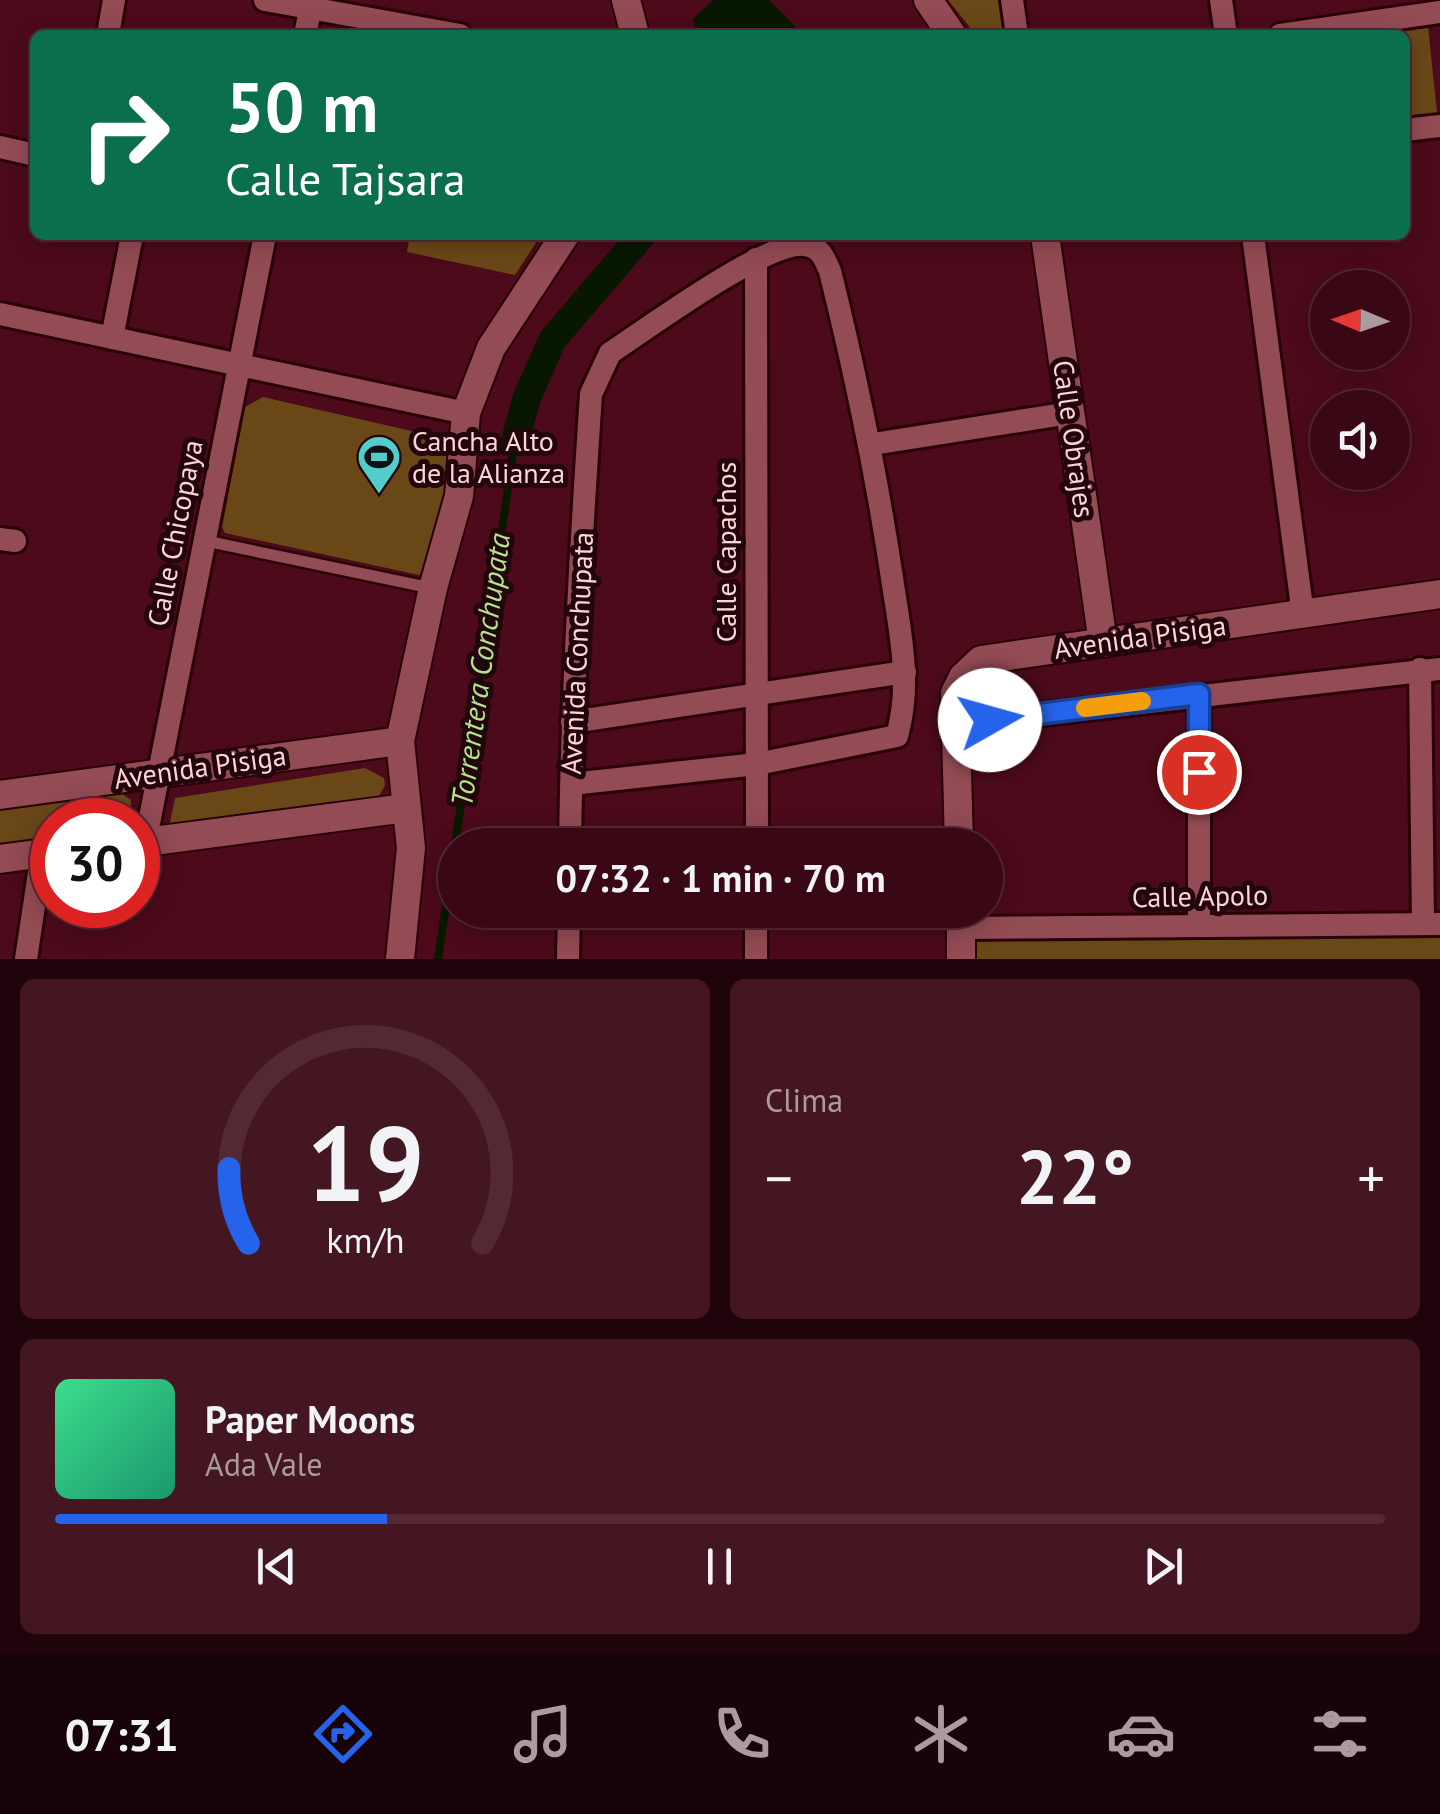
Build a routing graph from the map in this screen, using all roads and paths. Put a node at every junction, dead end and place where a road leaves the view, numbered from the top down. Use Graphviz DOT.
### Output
graph roads {
  1 [pos="114,0"];
  2 [pos="265,0"];
  3 [pos="626,0"];
  4 [pos="928,0"];
  5 [pos="1012,0"];
  6 [pos="1221,0"];
  7 [pos="312,4"];
  8 [pos="1440,12"];
  9 [pos="109,30"];
  10 [pos="307,30"];
  11 [pos="436,30"];
  12 [pos="634,30"];
  13 [pos="949,30"];
  14 [pos="1016,30"];
  15 [pos="1225,30"];
  16 [pos="1315,30"];
  17 [pos="1440,126"];
  18 [pos="1410,129"];
  19 [pos="0,147"];
  20 [pos="30,153"];
  21 [pos="131,240"];
  22 [pos="264,240"];
  23 [pos="562,240"];
  24 [pos="1045,240"];
  25 [pos="1254,240"];
  26 [pos="756,259"];
  27 [pos="0,314"];
  28 [pos="112,338"];
  29 [pos="239,366"];
  30 [pos="466,413"];
  31 [pos="1070,413"];
  32 [pos="872,444"];
  33 [pos="206,541"];
  34 [pos="434,588"];
  35 [pos="1440,594"];
  36 [pos="1303,615"];
  37 [pos="1103,643"];
  38 [pos="1430,669"];
  39 [pos="905,672"];
  40 [pos="757,694"];
  41 [pos="1199,694"];
  42 [pos="572,722"];
  43 [pos="955,724"];
  44 [pos="400,741"];
  45 [pos="757,764"];
  46 [pos="157,772"];
  47 [pos="571,784"];
  48 [pos="0,796"];
  49 [pos="151,798"];
  50 [pos="406,808"];
  51 [pos="570,828"];
  52 [pos="757,828"];
  53 [pos="958,828"];
  54 [pos="160,840"];
  55 [pos="30,855"];
  56 [pos="0,859"];
  57 [pos="1003,920"];
  58 [pos="1431,924"];
  59 [pos="1199,926"];
  60 [pos="32,928"];
  61 [pos="569,928"];
  62 [pos="756,928"];
  63 [pos="961,928"];
  64 [pos="26,959"];
  65 [pos="400,959"];
  66 [pos="568,959"];
  67 [pos="756,959"];
  68 [pos="961,959"];
  1 -- 9 [label="street"];
  2 -- 7 [label="street"];
  3 -- 12 [label="street"];
  4 -- 13 [label="street"];
  5 -- 14 [label="street"];
  6 -- 15 [label="street"];
  7 -- 10 [label="street"];
  7 -- 11 [label="street"];
  8 -- 16 [label="street"];
  17 -- 18 [label="street"];
  19 -- 20 [label="street"];
  21 -- 28 [label="street"];
  22 -- 29 [label="street, Calle Chicopaya"];
  23 -- 30 [label="street"];
  24 -- 31 [label="street, Calle Obrajes"];
  25 -- 36 [label="street"];
  26 -- 32 [label="street, Avenida Conchupata"];
  26 -- 40 [label="street, Calle Capachos"];
  26 -- 42 [label="street, Avenida Conchupata"];
  27 -- 28 [label="street"];
  28 -- 29 [label="street"];
  29 -- 30 [label="street"];
  29 -- 33 [label="street, Calle Chicopaya"];
  30 -- 34 [label="street"];
  31 -- 32 [label="street"];
  31 -- 37 [label="street, Calle Obrajes"];
  32 -- 39 [label="street"];
  33 -- 34 [label="lane"];
  33 -- 46 [label="street, Calle Chicopaya"];
  34 -- 44 [label="street"];
  35 -- 36 [label="street, Avenida Pisiga"];
  36 -- 37 [label="street, Avenida Pisiga"];
  37 -- 43 [label="street, Avenida Pisiga"];
  38 -- 41 [label="street"];
  38 -- 58 [label="street"];
  39 -- 40 [label="street"];
  39 -- 45 [label="street"];
  40 -- 42 [label="street"];
  40 -- 45 [label="street, Calle Capachos"];
  41 -- 43 [label="street"];
  41 -- 59 [label="street"];
  42 -- 47 [label="street, Avenida Conchupata"];
  43 -- 53 [label="street"];
  44 -- 46 [label="street, Avenida Pisiga"];
  44 -- 50 [label="street"];
  45 -- 47 [label="street"];
  45 -- 52 [label="street, Calle Capachos"];
  46 -- 48 [label="street, Avenida Pisiga"];
  46 -- 49 [label="street, Calle Chicopaya"];
  47 -- 51 [label="street, Avenida Conchupata"];
  50 -- 54 [label="street"];
  50 -- 65 [label="street"];
  55 -- 56 [label="street"];
  57 -- 59 [label="street, Calle Apolo"];
  58 -- 59 [label="street, Calle Apolo"];
  60 -- 64 [label="street"];
  61 -- 66 [label="street"];
  62 -- 67 [label="street"];
  63 -- 68 [label="street"];
}
